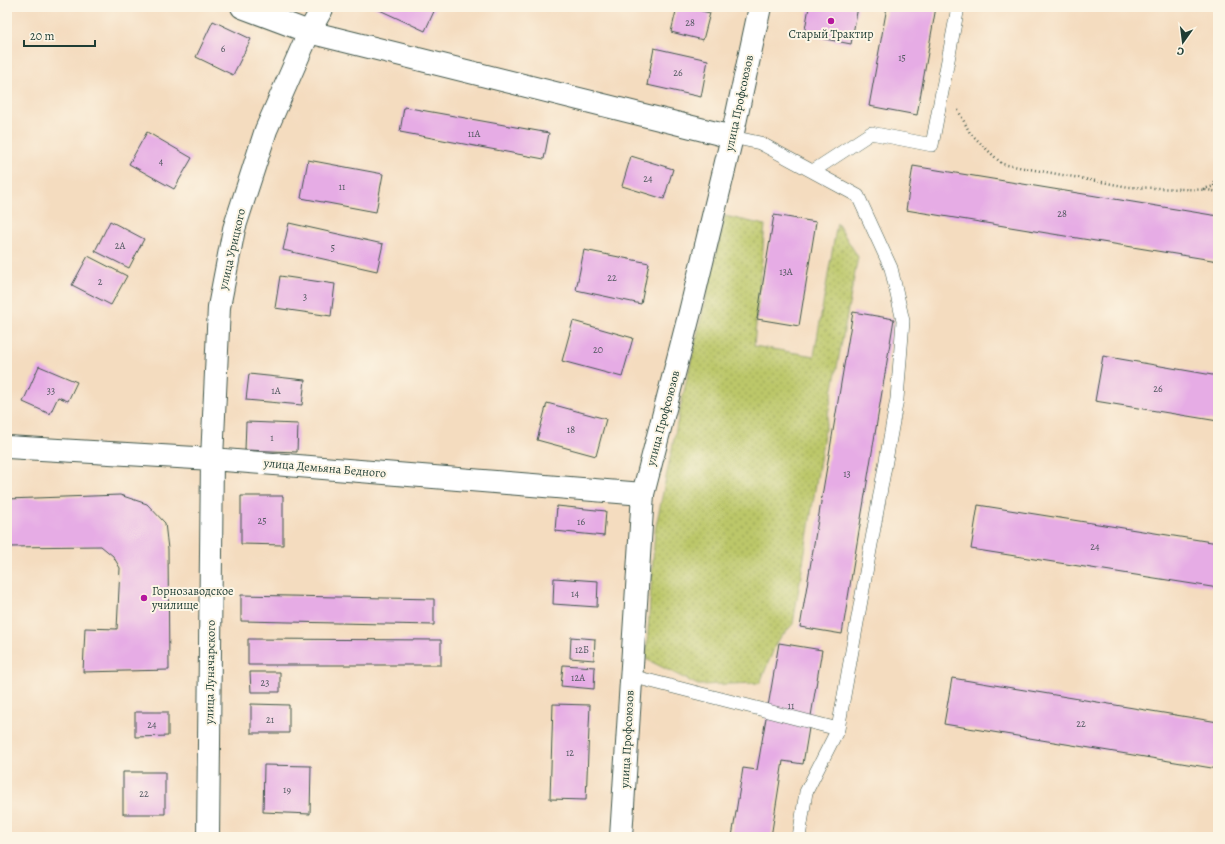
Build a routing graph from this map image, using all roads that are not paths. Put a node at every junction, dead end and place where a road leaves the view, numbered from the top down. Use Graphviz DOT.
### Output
graph roads {
  1 [pos="242,7"];
  2 [pos="323,7"];
  3 [pos="760,7"];
  4 [pos="958,7"];
  5 [pos="308,32"];
  6 [pos="732,137"];
  7 [pos="813,171"];
  8 [pos="7,447"];
  9 [pos="212,459"];
  10 [pos="643,494"];
  11 [pos="630,676"];
  12 [pos="838,729"];
  13 [pos="208,837"];
  14 [pos="621,837"];
  15 [pos="799,837"];
  1 -- 5 [label="street"];
  2 -- 5 [label="street, улица Урицкого"];
  3 -- 6 [label="street, улица Профсоюзов"];
  4 -- 7 [label="lane"];
  5 -- 6 [label="street"];
  5 -- 9 [label="street, улица Урицкого"];
  6 -- 7 [label="lane"];
  6 -- 10 [label="street, улица Профсоюзов"];
  7 -- 12 [label="lane"];
  8 -- 9 [label="street, улица Демьяна Бедного"];
  9 -- 10 [label="street, улица Демьяна Бедного"];
  9 -- 13 [label="street, улица Луначарского"];
  10 -- 11 [label="street, улица Профсоюзов"];
  11 -- 12 [label="lane"];
  11 -- 14 [label="street, улица Профсоюзов"];
  12 -- 15 [label="lane"];
}
